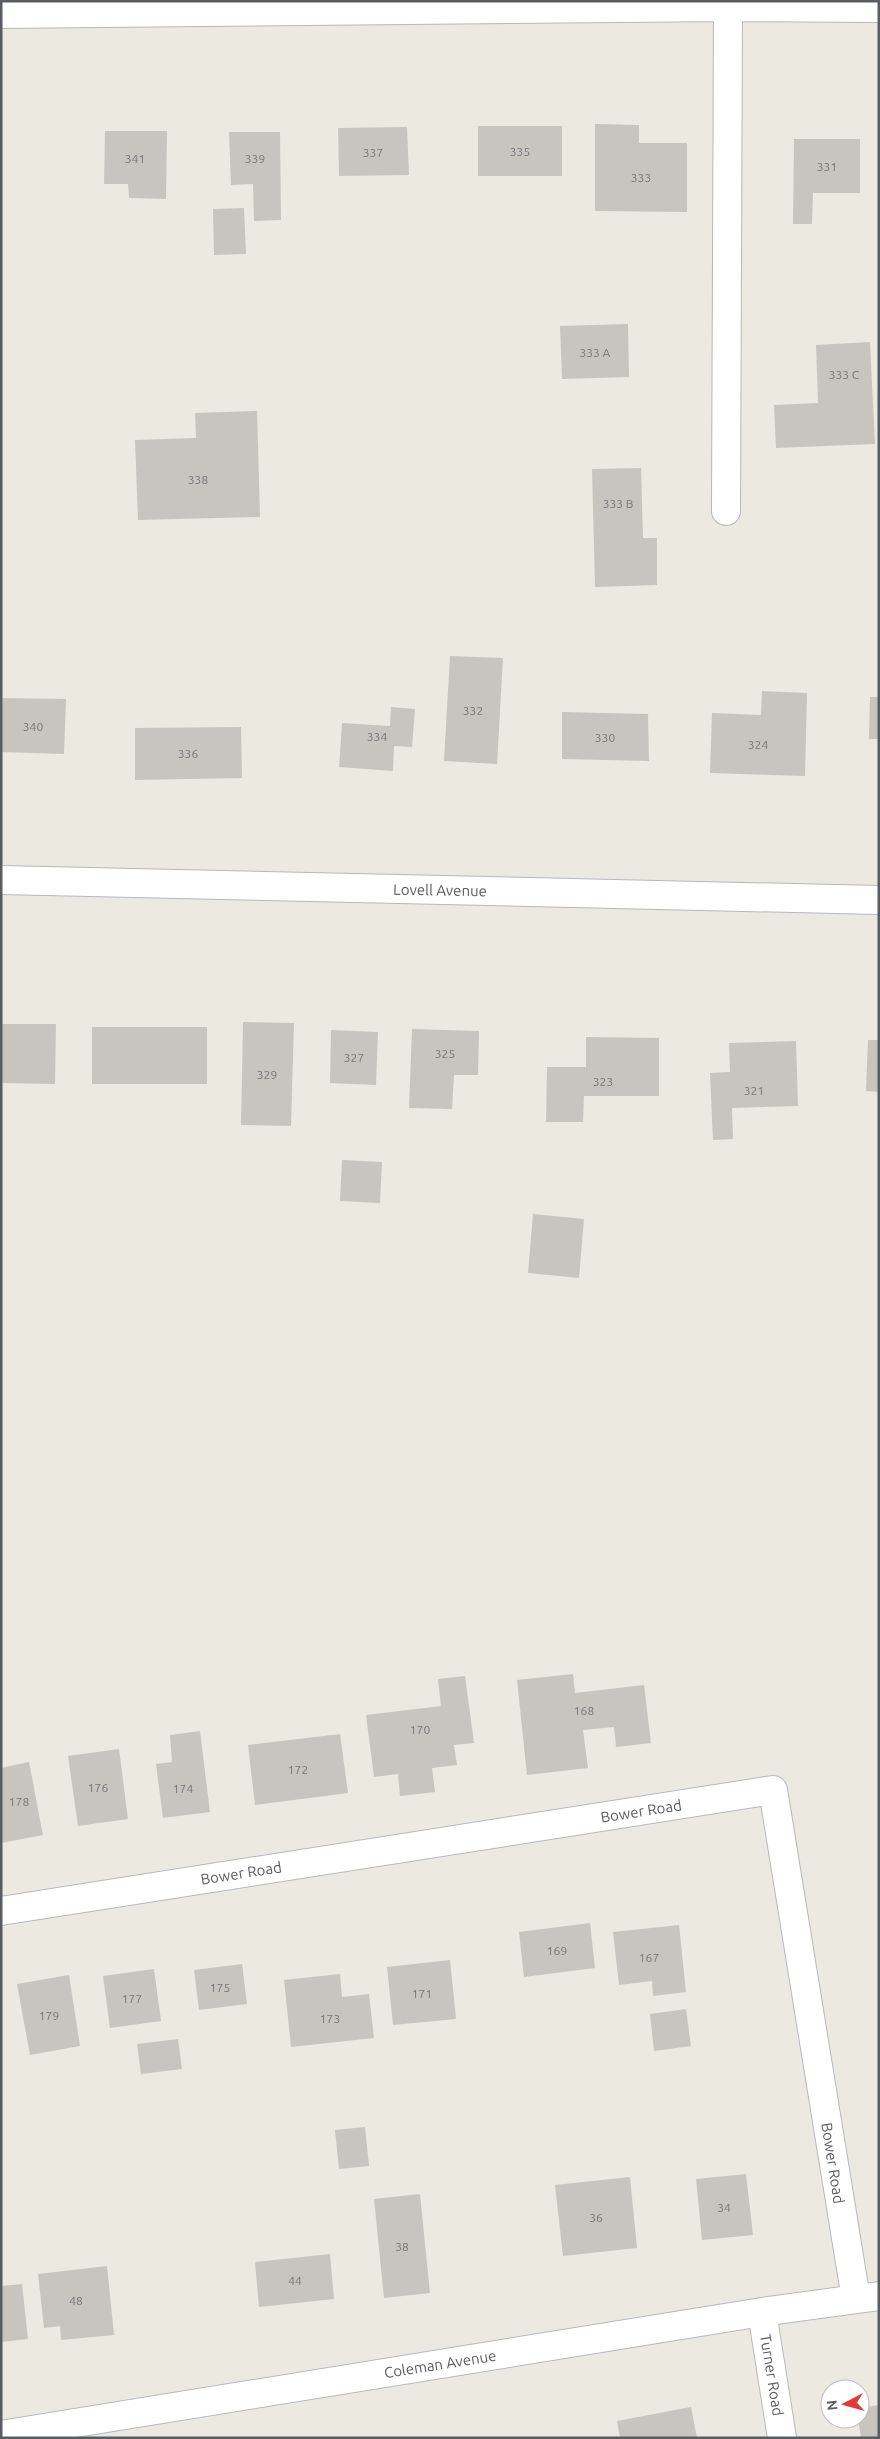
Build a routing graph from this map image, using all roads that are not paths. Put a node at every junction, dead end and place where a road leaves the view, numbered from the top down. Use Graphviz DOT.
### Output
graph roads {
  1 [pos="728,7"];
  2 [pos="879,8"];
  3 [pos="1,14"];
  4 [pos="726,511"];
  5 [pos="1,880"];
  6 [pos="879,900"];
  7 [pos="1,1910"];
  8 [pos="867,2297"];
  9 [pos="762,2312"];
  10 [pos="1,2435"];
  11 [pos="782,2438"];
  1 -- 2 [label="street"];
  1 -- 3 [label="street"];
  1 -- 4 [label="street"];
  5 -- 6 [label="street, Lovell Avenue"];
  7 -- 8 [label="street, Bower Road"];
  8 -- 9 [label="street, Coleman Avenue"];
  9 -- 10 [label="street, Coleman Avenue"];
  9 -- 11 [label="street, Turner Road"];
}
